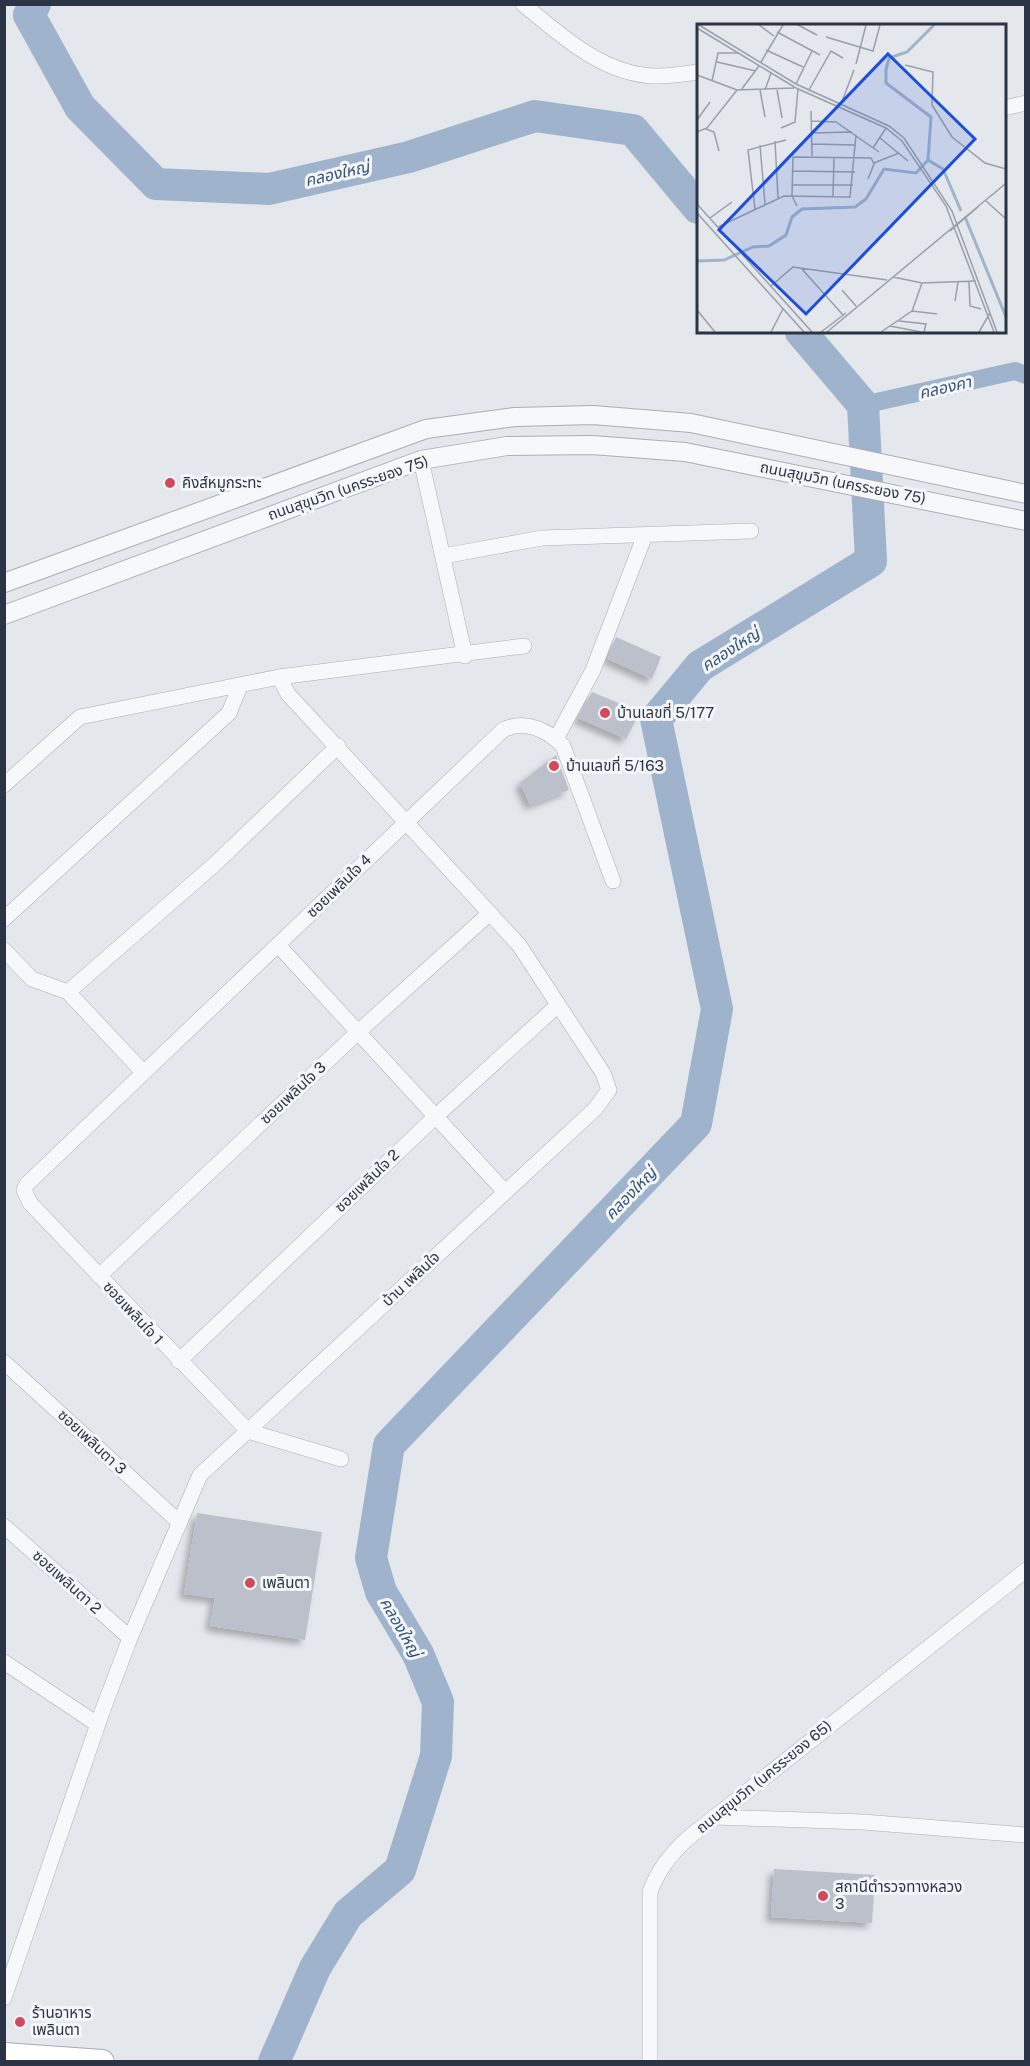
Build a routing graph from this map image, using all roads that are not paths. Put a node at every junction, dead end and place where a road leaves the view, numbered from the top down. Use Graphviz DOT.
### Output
graph roads {
  1 [pos="523,4"];
  2 [pos="697,72"];
  3 [pos="1026,104"];
  4 [pos="1006,108"];
  5 [pos="421,460"];
  6 [pos="1026,494"];
  7 [pos="1026,521"];
  8 [pos="751,531"];
  9 [pos="645,534"];
  10 [pos="112,543"];
  11 [pos="443,556"];
  12 [pos="122,572"];
  13 [pos="6,579"];
  14 [pos="4,615"];
  15 [pos="524,646"];
  16 [pos="465,656"];
  17 [pos="279,677"];
  18 [pos="240,686"];
  19 [pos="556,739"];
  20 [pos="338,746"];
  21 [pos="4,785"];
  22 [pos="406,822"];
  23 [pos="613,882"];
  24 [pos="490,913"];
  25 [pos="4,919"];
  26 [pos="278,945"];
  27 [pos="4,950"];
  28 [pos="68,992"];
  29 [pos="558,1005"];
  30 [pos="357,1033"];
  31 [pos="143,1072"];
  32 [pos="435,1117"];
  33 [pos="24,1191"];
  34 [pos="505,1192"];
  35 [pos="99,1276"];
  36 [pos="179,1361"];
  37 [pos="4,1362"];
  38 [pos="248,1431"];
  39 [pos="342,1459"];
  40 [pos="179,1522"];
  41 [pos="4,1526"];
  42 [pos="1026,1570"];
  43 [pos="130,1638"];
  44 [pos="4,1662"];
  45 [pos="98,1724"];
  46 [pos="714,1817"];
  47 [pos="1026,1835"];
  48 [pos="4,1998"];
  49 [pos="4,2055"];
  50 [pos="102,2061"];
  51 [pos="650,2061"];
  1 -- 2 [label="street"];
  3 -- 4 [label="street"];
  5 -- 7 [label="street, ถนนสุขุมวิท (นครระยอง 75)"];
  5 -- 11 [label="street"];
  5 -- 12 [label="street, ถนนสุขุมวิท (นครระยอง 75)"];
  6 -- 10 [label="street, ถนนสุขุมวิท (นครระยอง 75)"];
  8 -- 9 [label="street"];
  9 -- 11 [label="street"];
  9 -- 19 [label="street"];
  10 -- 12 [label="street"];
  10 -- 13 [label="street, ถนนสุขุมวิท (นครระยอง 75)"];
  11 -- 16 [label="street"];
  12 -- 14 [label="street, ถนนสุขุมวิท (นครระยอง 75)"];
  15 -- 16 [label="street"];
  16 -- 17 [label="street"];
  17 -- 18 [label="street"];
  17 -- 20 [label="street"];
  18 -- 21 [label="street"];
  18 -- 25 [label="street"];
  19 -- 22 [label="street, ซอยเพลินใจ 4"];
  19 -- 23 [label="street"];
  20 -- 22 [label="street"];
  20 -- 28 [label="street"];
  22 -- 24 [label="street"];
  22 -- 26 [label="street, ซอยเพลินใจ 4"];
  24 -- 29 [label="street"];
  24 -- 30 [label="street, ซอยเพลินใจ 3"];
  26 -- 30 [label="street"];
  26 -- 31 [label="street, ซอยเพลินใจ 4"];
  27 -- 28 [label="street"];
  28 -- 31 [label="street"];
  29 -- 32 [label="street, ซอยเพลินใจ 2"];
  29 -- 34 [label="street, บ้าน เพลินใจ"];
  30 -- 32 [label="street"];
  30 -- 35 [label="street, ซอยเพลินใจ 3"];
  31 -- 33 [label="street, ซอยเพลินใจ 4"];
  32 -- 34 [label="street"];
  32 -- 36 [label="street, ซอยเพลินใจ 2"];
  33 -- 35 [label="street, ซอยเพลินใจ 1"];
  34 -- 38 [label="street, บ้าน เพลินใจ"];
  35 -- 36 [label="street, ซอยเพลินใจ 1"];
  36 -- 38 [label="street, ซอยเพลินใจ 1"];
  37 -- 40 [label="street, ซอยเพลินตา 3"];
  38 -- 39 [label="street"];
  38 -- 40 [label="street, บ้าน เพลินใจ"];
  40 -- 43 [label="street, บ้าน เพลินใจ"];
  41 -- 43 [label="street, ซอยเพลินตา 2"];
  42 -- 46 [label="street, ถนนสุขุมวิท (นครระยอง 65)"];
  43 -- 45 [label="street, บ้าน เพลินใจ"];
  44 -- 45 [label="street"];
  45 -- 48 [label="street, บ้าน เพลินใจ"];
  46 -- 47 [label="street"];
  46 -- 51 [label="street, ถนนสุขุมวิท (นครระยอง 65)"];
  49 -- 50 [label="main road"];
}
